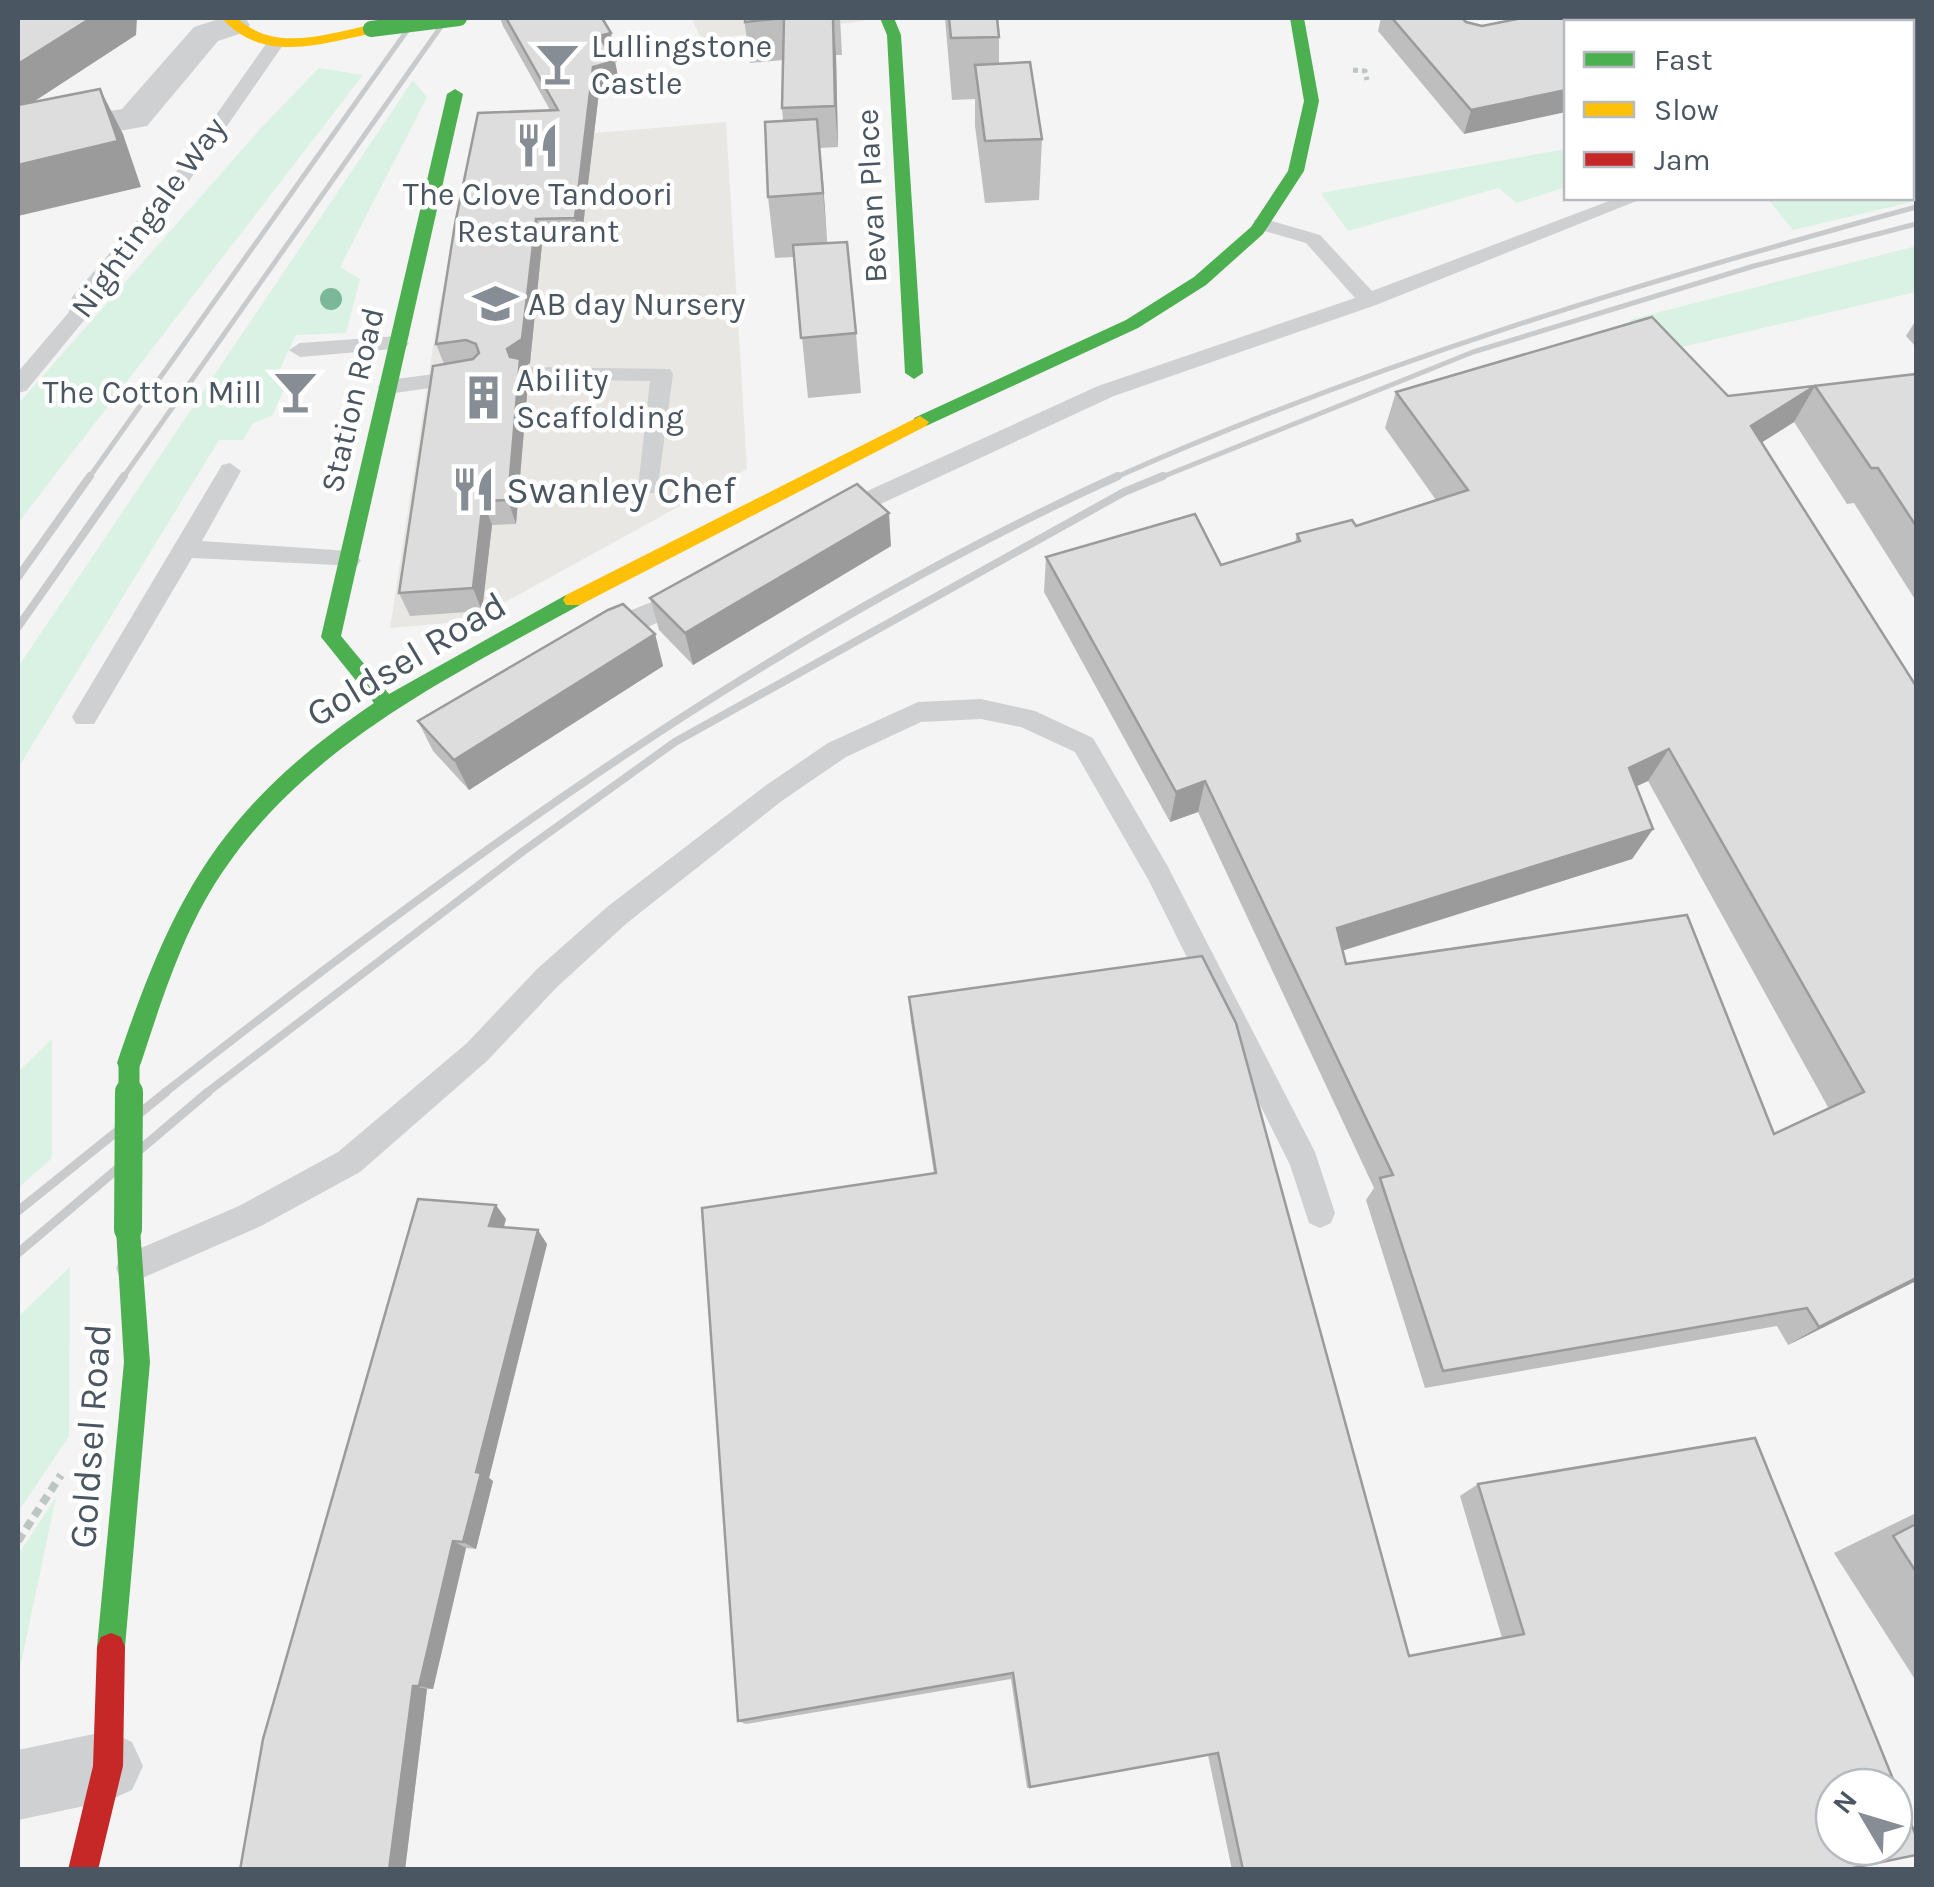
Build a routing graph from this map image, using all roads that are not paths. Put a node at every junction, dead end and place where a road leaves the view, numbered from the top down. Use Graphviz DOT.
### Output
graph roads {
  1 [pos="460,18"];
  2 [pos="888,18"];
  3 [pos="1297,18"];
  4 [pos="231,21"];
  5 [pos="363,23"];
  6 [pos="274,45"];
  7 [pos="160,89"];
  8 [pos="207,93"];
  9 [pos="455,94"];
  10 [pos="18,138"];
  11 [pos="1629,200"];
  12 [pos="1262,224"];
  13 [pos="1370,300"];
  14 [pos="398,343"];
  15 [pos="300,350"];
  16 [pos="914,372"];
  17 [pos="529,374"];
  18 [pos="473,375"];
  19 [pos="18,386"];
  20 [pos="388,387"];
  21 [pos="230,470"];
  22 [pos="649,487"];
  23 [pos="814,528"];
  24 [pos="186,549"];
  25 [pos="349,560"];
  26 [pos="716,582"];
  27 [pos="590,641"];
  28 [pos="386,704"];
  29 [pos="85,718"];
  30 [pos="1320,1213"];
  31 [pos="131,1268"];
  32 [pos="108,1766"];
  33 [pos="18,1785"];
  34 [pos="83,1870"];
  1 -- 5 [label="main road, bridge"];
  2 -- 16 [label="main road, Bevan Place"];
  3 -- 12 [label="main road, Goldsel Road"];
  4 -- 6 [label="main road"];
  4 -- 7 [label="street"];
  5 -- 6 [label="main road"];
  6 -- 19 [label="lane, Nightingale Way"];
  7 -- 8 [label="street"];
  7 -- 10 [label="street"];
  9 -- 14 [label="main road, Station Road"];
  11 -- 13 [label="lane"];
  12 -- 13 [label="lane"];
  12 -- 28 [label="main road, Goldsel Road"];
  13 -- 23 [label="lane"];
  14 -- 15 [label="lane"];
  14 -- 20 [label="main road, Station Road"];
  17 -- 22 [label="lane"];
  18 -- 20 [label="lane"];
  20 -- 25 [label="main road, Station Road"];
  21 -- 24 [label="lane"];
  24 -- 25 [label="lane"];
  24 -- 29 [label="lane"];
  25 -- 28 [label="main road, Station Road"];
  26 -- 27 [label="lane"];
  28 -- 31 [label="main road, Goldsel Road, bridge"];
  30 -- 31 [label="lane"];
  31 -- 32 [label="main road, Goldsel Road"];
  32 -- 33 [label="street"];
  32 -- 34 [label="main road, Goldsel Road"];
}
